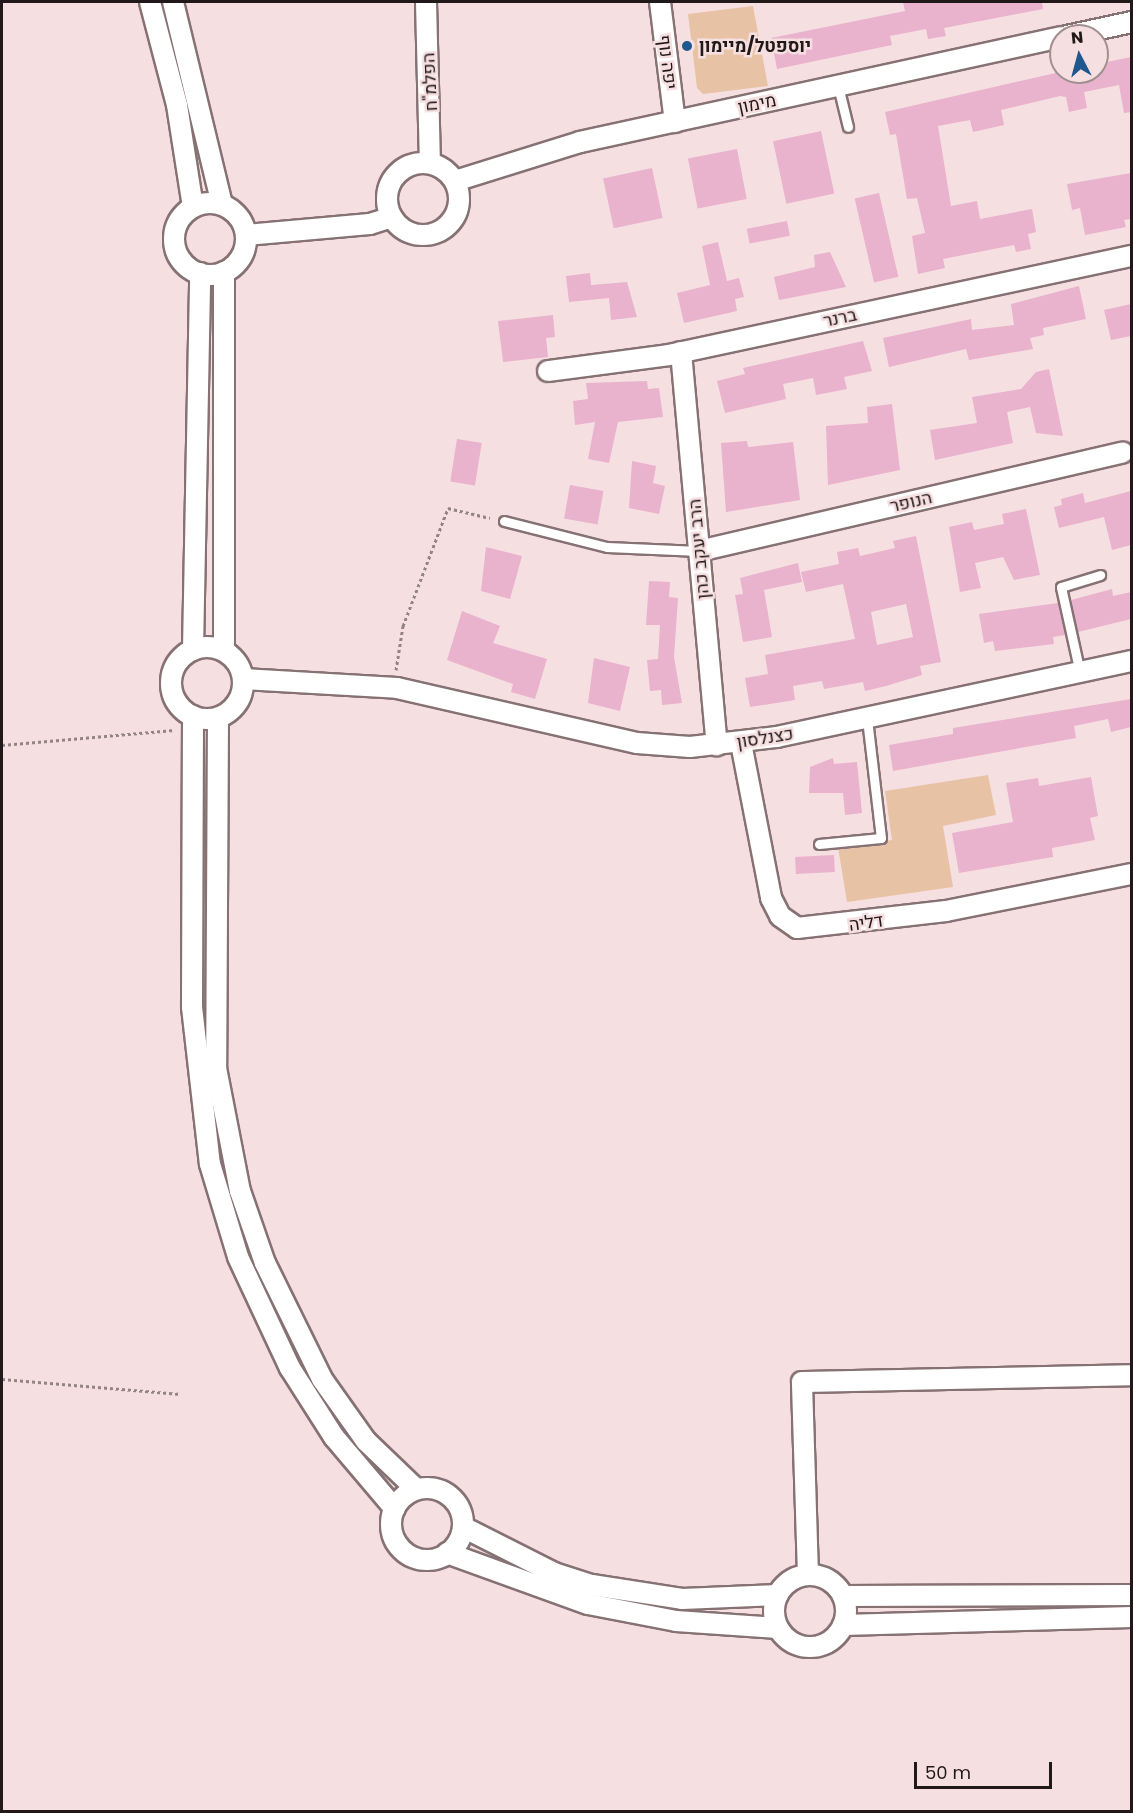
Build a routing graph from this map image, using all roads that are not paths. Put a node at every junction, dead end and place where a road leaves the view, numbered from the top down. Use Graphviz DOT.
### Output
graph roads {
  1 [pos="150,2"];
  2 [pos="173,2"];
  3 [pos="426,2"];
  4 [pos="660,2"];
  5 [pos="1131,22"];
  6 [pos="1109,27"];
  7 [pos="1049,40"];
  8 [pos="838,86"];
  9 [pos="675,122"];
  10 [pos="848,128"];
  11 [pos="430,163"];
  12 [pos="455,181"];
  13 [pos="222,204"];
  14 [pos="193,207"];
  15 [pos="392,217"];
  16 [pos="246,235"];
  17 [pos="1131,255"];
  18 [pos="225,272"];
  19 [pos="200,273"];
  20 [pos="681,352"];
  21 [pos="548,371"];
  22 [pos="1123,452"];
  23 [pos="504,521"];
  24 [pos="699,551"];
  25 [pos="1100,576"];
  26 [pos="193,650"];
  27 [pos="224,651"];
  28 [pos="1131,661"];
  29 [pos="1080,673"];
  30 [pos="243,679"];
  31 [pos="218,718"];
  32 [pos="867,718"];
  33 [pos="193,721"];
  34 [pos="741,742"];
  35 [pos="717,745"];
  36 [pos="819,844"];
  37 [pos="1131,874"];
  38 [pos="1131,1375"];
  39 [pos="416,1490"];
  40 [pos="395,1509"];
  41 [pos="463,1527"];
  42 [pos="447,1553"];
  43 [pos="808,1575"];
  44 [pos="778,1595"];
  45 [pos="1131,1595"];
  46 [pos="843,1596"];
  47 [pos="1131,1617"];
  48 [pos="843,1625"];
  49 [pos="778,1628"];
  1 -- 14 [label="street"];
  2 -- 13 [label="street"];
  3 -- 11 [label="street, הפלמ\"ח"];
  4 -- 9 [label="street, יפה נוף"];
  5 -- 6 [label="street"];
  7 -- 8 [label="street, מימון"];
  8 -- 9 [label="street, מימון"];
  8 -- 10 [label="lane"];
  9 -- 12 [label="street, מימון"];
  11 -- 12 [label="street"];
  11 -- 15 [label="street"];
  12 -- 15 [label="street"];
  13 -- 14 [label="street"];
  13 -- 16 [label="street"];
  14 -- 19 [label="street"];
  15 -- 16 [label="street"];
  16 -- 18 [label="street"];
  17 -- 20 [label="street, ברנר"];
  18 -- 19 [label="street"];
  18 -- 27 [label="street"];
  19 -- 26 [label="street"];
  20 -- 21 [label="street, ברנר"];
  20 -- 24 [label="street, הרב יעקב כהן"];
  22 -- 24 [label="street, הנופר"];
  23 -- 24 [label="lane"];
  24 -- 35 [label="street, הרב יעקב כהן"];
  25 -- 29 [label="lane"];
  26 -- 27 [label="street"];
  26 -- 33 [label="street"];
  27 -- 30 [label="street"];
  28 -- 29 [label="street, כצנלסון"];
  29 -- 32 [label="street, כצנלסון"];
  30 -- 31 [label="street"];
  30 -- 35 [label="street, כצנלסון"];
  31 -- 33 [label="street"];
  31 -- 39 [label="street"];
  32 -- 34 [label="street, כצנלסון"];
  32 -- 36 [label="lane"];
  33 -- 40 [label="street"];
  34 -- 35 [label="street, כצנלסון"];
  34 -- 37 [label="street, דליה"];
  38 -- 43 [label="street"];
  39 -- 40 [label="street"];
  39 -- 41 [label="street"];
  40 -- 42 [label="street"];
  41 -- 42 [label="street"];
  41 -- 44 [label="street"];
  42 -- 49 [label="street"];
  43 -- 44 [label="street"];
  43 -- 46 [label="street"];
  44 -- 49 [label="street"];
  45 -- 46 [label="street"];
  46 -- 48 [label="street"];
  47 -- 48 [label="street"];
  48 -- 49 [label="street"];
}
